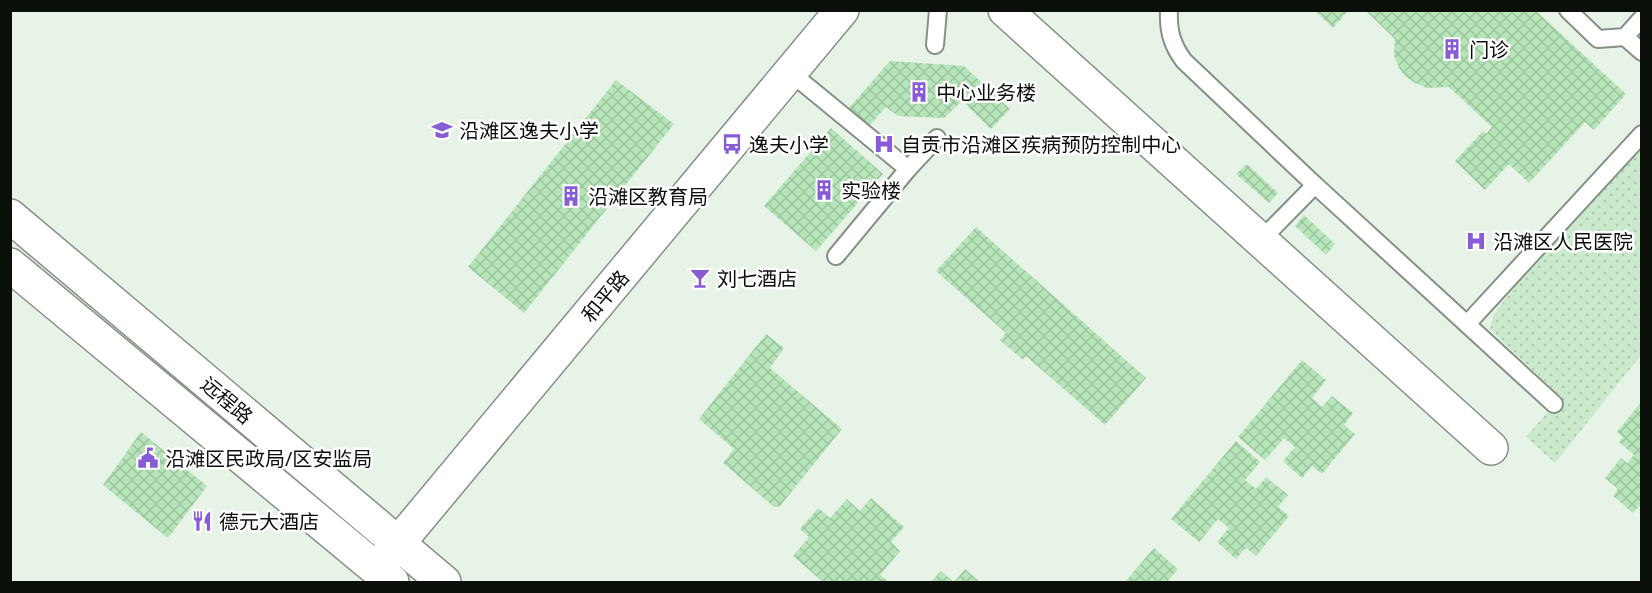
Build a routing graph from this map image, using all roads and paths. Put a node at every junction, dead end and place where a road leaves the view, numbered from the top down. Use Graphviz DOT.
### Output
graph roads {
  1 [pos="842,10"];
  2 [pos="938,10"];
  3 [pos="1005,10"];
  4 [pos="1169,10"];
  5 [pos="1568,10"];
  6 [pos="1641,18"];
  7 [pos="1625,37"];
  8 [pos="935,45"];
  9 [pos="1641,52"];
  10 [pos="791,73"];
  11 [pos="1641,134"];
  12 [pos="937,138"];
  13 [pos="908,169"];
  14 [pos="1315,185"];
  15 [pos="10,216"];
  16 [pos="1260,241"];
  17 [pos="836,255"];
  18 [pos="10,265"];
  19 [pos="1467,324"];
  20 [pos="1554,404"];
  21 [pos="1491,448"];
  22 [pos="397,544"];
  23 [pos="379,578"];
  24 [pos="444,582"];
  1 -- 10 [label="street, 和平路"];
  2 -- 8 [label="lane"];
  3 -- 16 [label="street"];
  4 -- 14 [label="lane"];
  5 -- 7 [label="lane"];
  6 -- 7 [label="lane"];
  7 -- 9 [label="lane"];
  10 -- 13 [label="lane"];
  10 -- 22 [label="street, 和平路"];
  11 -- 19 [label="lane"];
  12 -- 13 [label="lane"];
  13 -- 17 [label="lane"];
  14 -- 16 [label="lane"];
  14 -- 19 [label="lane"];
  15 -- 22 [label="street, 远程路"];
  16 -- 21 [label="street"];
  18 -- 23 [label="street, 远程路"];
  19 -- 20 [label="lane"];
  22 -- 23 [label="street, 和平路"];
  22 -- 24 [label="street, 远程路"];
}
